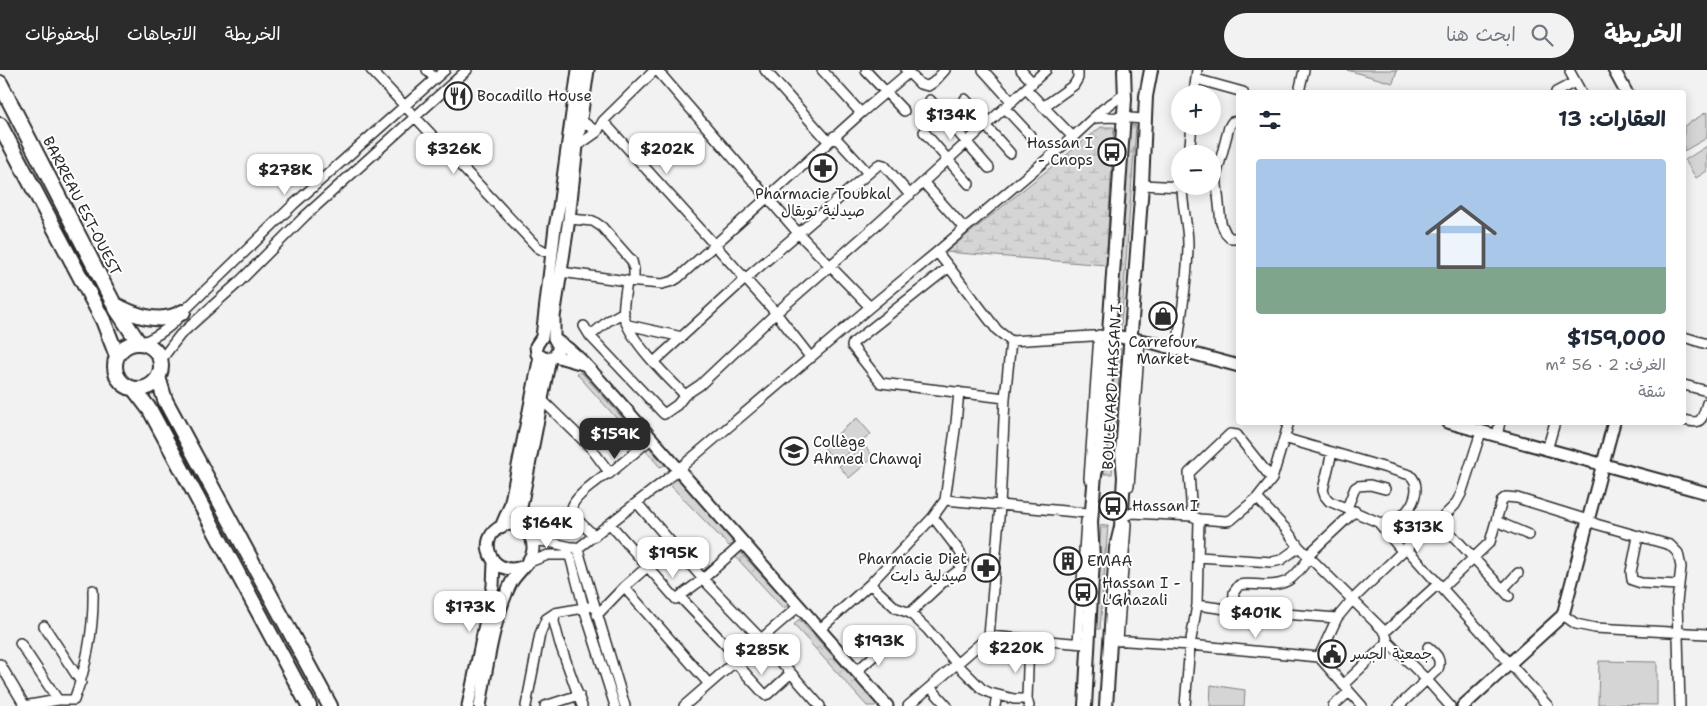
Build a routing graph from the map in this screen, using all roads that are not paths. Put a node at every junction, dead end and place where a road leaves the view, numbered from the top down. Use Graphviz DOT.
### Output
graph roads {
  1 [pos="371,70"];
  2 [pos="427,70"];
  3 [pos="445,70"];
  4 [pos="467,70"];
  5 [pos="578,70"];
  6 [pos="588,70"];
  7 [pos="656,70"];
  8 [pos="765,70"];
  9 [pos="822,70"];
  10 [pos="945,70"];
  11 [pos="983,70"];
  12 [pos="1021,70"];
  13 [pos="1046,70"];
  14 [pos="1078,70"];
  15 [pos="1124,70"];
  16 [pos="1151,70"];
  17 [pos="1304,70"];
  18 [pos="1614,70"];
  19 [pos="866,71"];
  20 [pos="907,72"];
  21 [pos="1570,72"];
  22 [pos="1196,74"];
  23 [pos="435,80"];
  24 [pos="1575,82"];
  25 [pos="0,83"];
  26 [pos="1029,86"];
  27 [pos="1239,90"];
  28 [pos="1299,90"];
  29 [pos="1560,90"];
  30 [pos="1581,90"];
  31 [pos="1625,90"];
  32 [pos="887,91"];
  33 [pos="1125,94"];
  34 [pos="965,99"];
  35 [pos="930,100"];
  36 [pos="1009,105"];
  37 [pos="405,106"];
  38 [pos="1043,107"];
  39 [pos="904,111"];
  40 [pos="861,113"];
  41 [pos="1123,116"];
  42 [pos="415,117"];
  43 [pos="1095,118"];
  44 [pos="1145,119"];
  45 [pos="580,120"];
  46 [pos="603,121"];
  47 [pos="1236,121"];
  48 [pos="0,125"];
  49 [pos="987,125"];
  50 [pos="597,132"];
  51 [pos="924,132"];
  52 [pos="1030,135"];
  53 [pos="1073,137"];
  54 [pos="831,139"];
  55 [pos="968,143"];
  56 [pos="577,146"];
  57 [pos="1010,153"];
  58 [pos="948,160"];
  59 [pos="988,168"];
  60 [pos="868,173"];
  61 [pos="924,183"];
  62 [pos="969,184"];
  63 [pos="1142,185"];
  64 [pos="1171,186"];
  65 [pos="910,195"];
  66 [pos="1183,195"];
  67 [pos="768,196"];
  68 [pos="569,219"];
  69 [pos="964,228"];
  70 [pos="799,234"];
  71 [pos="1236,238"];
  72 [pos="714,245"];
  73 [pos="937,252"];
  74 [pos="552,253"];
  75 [pos="831,266"];
  76 [pos="950,267"];
  77 [pos="561,272"];
  78 [pos="745,279"];
  79 [pos="631,281"];
  80 [pos="114,304"];
  81 [pos="870,307"];
  82 [pos="183,312"];
  83 [pos="624,312"];
  84 [pos="776,313"];
  85 [pos="628,325"];
  86 [pos="584,326"];
  87 [pos="1104,335"];
  88 [pos="590,336"];
  89 [pos="542,337"];
  90 [pos="682,337"];
  91 [pos="1686,338"];
  92 [pos="555,339"];
  93 [pos="1135,339"];
  94 [pos="1011,341"];
  95 [pos="140,343"];
  96 [pos="1707,344"];
  97 [pos="1177,350"];
  98 [pos="117,356"];
  99 [pos="548,357"];
  100 [pos="811,358"];
  101 [pos="160,361"];
  102 [pos="654,362"];
  103 [pos="583,364"];
  104 [pos="1236,365"];
  105 [pos="158,377"];
  106 [pos="1686,386"];
  107 [pos="134,389"];
  108 [pos="1707,391"];
  109 [pos="959,392"];
  110 [pos="684,395"];
  111 [pos="1005,398"];
  112 [pos="542,400"];
  113 [pos="1707,404"];
  114 [pos="1686,420"];
  115 [pos="1288,425"];
  116 [pos="1457,425"];
  117 [pos="1499,425"];
  118 [pos="1554,425"];
  119 [pos="1613,425"];
  120 [pos="1481,432"];
  121 [pos="1497,436"];
  122 [pos="1284,438"];
  123 [pos="651,439"];
  124 [pos="1547,450"];
  125 [pos="1332,452"];
  126 [pos="1602,466"];
  127 [pos="678,469"];
  128 [pos="609,472"];
  129 [pos="1272,478"];
  130 [pos="1385,489"];
  131 [pos="1707,493"];
  132 [pos="1257,498"];
  133 [pos="945,500"];
  134 [pos="637,503"];
  135 [pos="1000,506"];
  136 [pos="1351,509"];
  137 [pos="1087,514"];
  138 [pos="933,517"];
  139 [pos="1124,517"];
  140 [pos="1195,518"];
  141 [pos="1588,520"];
  142 [pos="1439,521"];
  143 [pos="1496,521"];
  144 [pos="1378,522"];
  145 [pos="610,524"];
  146 [pos="501,527"];
  147 [pos="524,529"];
  148 [pos="1529,535"];
  149 [pos="596,536"];
  150 [pos="1638,537"];
  151 [pos="533,541"];
  152 [pos="743,543"];
  153 [pos="1299,547"];
  154 [pos="1404,550"];
  155 [pos="573,552"];
  156 [pos="1309,556"];
  157 [pos="1199,557"];
  158 [pos="1473,559"];
  159 [pos="494,563"];
  160 [pos="524,565"];
  161 [pos="647,567"];
  162 [pos="1518,573"];
  163 [pos="703,579"];
  164 [pos="870,584"];
  165 [pos="1679,585"];
  166 [pos="1440,586"];
  167 [pos="624,587"];
  168 [pos="93,590"];
  169 [pos="680,597"];
  170 [pos="1352,600"];
  171 [pos="1197,605"];
  172 [pos="799,606"];
  173 [pos="589,607"];
  174 [pos="1233,610"];
  175 [pos="555,613"];
  176 [pos="910,613"];
  177 [pos="597,615"];
  178 [pos="1563,615"];
  179 [pos="1337,618"];
  180 [pos="44,626"];
  181 [pos="820,629"];
  182 [pos="1678,632"];
  183 [pos="1707,634"];
  184 [pos="989,636"];
  185 [pos="1387,637"];
  186 [pos="761,639"];
  187 [pos="1029,639"];
  188 [pos="1114,640"];
  189 [pos="20,643"];
  190 [pos="1084,644"];
  191 [pos="886,645"];
  192 [pos="1190,645"];
  193 [pos="1428,647"];
  194 [pos="1319,657"];
  195 [pos="737,661"];
  196 [pos="0,664"];
  197 [pos="957,664"];
  198 [pos="1511,664"];
  199 [pos="857,671"];
  200 [pos="791,673"];
  201 [pos="1427,680"];
  202 [pos="80,682"];
  203 [pos="709,684"];
  204 [pos="930,687"];
  205 [pos="1346,689"];
  206 [pos="579,695"];
  207 [pos="997,695"];
  208 [pos="58,700"];
  209 [pos="74,703"];
  210 [pos="1028,703"];
  211 [pos="691,704"];
  212 [pos="39,705"];
  213 [pos="25,706"];
  214 [pos="308,706"];
  215 [pos="330,706"];
  216 [pos="468,706"];
  217 [pos="480,706"];
  218 [pos="526,706"];
  219 [pos="545,706"];
  220 [pos="582,706"];
  221 [pos="615,706"];
  222 [pos="624,706"];
  223 [pos="820,706"];
  224 [pos="887,706"];
  225 [pos="908,706"];
  226 [pos="947,706"];
  227 [pos="995,706"];
  228 [pos="1086,706"];
  229 [pos="1106,706"];
  230 [pos="1185,706"];
  231 [pos="1333,706"];
  232 [pos="1362,706"];
  233 [pos="1399,706"];
  234 [pos="1450,706"];
  235 [pos="1463,706"];
  236 [pos="1548,706"];
  237 [pos="1680,706"];
  1 -- 37 [label="street"];
  2 -- 23 [label="street"];
  3 -- 23 [label="street"];
  4 -- 42 [label="street"];
  5 -- 74 [label="street"];
  6 -- 45 [label="street"];
  7 -- 46 [label="street"];
  7 -- 67 [label="street"];
  8 -- 54 [label="street"];
  9 -- 40 [label="street"];
  10 -- 20 [label="street"];
  11 -- 36 [label="street"];
  12 -- 26 [label="street"];
  13 -- 26 [label="street"];
  14 -- 38 [label="street"];
  15 -- 33 [label="main road, BOULEVARD HASSAN I"];
  16 -- 44 [label="main road, BOULEVARD HASSAN I"];
  17 -- 28 [label="street"];
  18 -- 31 [label="street"];
  19 -- 32 [label="street"];
  20 -- 32 [label="street"];
  21 -- 24 [label="street"];
  22 -- 27 [label="street"];
  23 -- 37 [label="street"];
  24 -- 29 [label="street"];
  24 -- 30 [label="street"];
  25 -- 80 [label="main road, BARREAU EST-OUEST"];
  26 -- 36 [label="street"];
  26 -- 38 [label="street"];
  32 -- 39 [label="street"];
  32 -- 40 [label="street"];
  33 -- 41 [label="main road, BOULEVARD HASSAN I"];
  33 -- 43 [label="street"];
  34 -- 49 [label="street"];
  35 -- 55 [label="street"];
  36 -- 49 [label="street"];
  36 -- 52 [label="street"];
  37 -- 42 [label="street"];
  37 -- 82 [label="street"];
  38 -- 53 [label="street"];
  40 -- 54 [label="street"];
  41 -- 43 [label="street"];
  41 -- 44 [label="street"];
  41 -- 87 [label="main road, BOULEVARD HASSAN I"];
  42 -- 74 [label="street"];
  42 -- 101 [label="street"];
  43 -- 53 [label="street"];
  44 -- 63 [label="main road, BOULEVARD HASSAN I"];
  45 -- 50 [label="street"];
  45 -- 56 [label="street"];
  46 -- 50 [label="street"];
  46 -- 72 [label="street"];
  47 -- 71 [label="street"];
  48 -- 98 [label="main road"];
  49 -- 55 [label="street"];
  49 -- 57 [label="street"];
  50 -- 56 [label="street"];
  51 -- 58 [label="street"];
  53 -- 69 [label="street"];
  54 -- 60 [label="street"];
  54 -- 67 [label="street"];
  55 -- 58 [label="street"];
  55 -- 59 [label="street"];
  56 -- 68 [label="street"];
  58 -- 61 [label="street"];
  58 -- 62 [label="street"];
  60 -- 65 [label="street"];
  60 -- 70 [label="street"];
  61 -- 65 [label="street"];
  61 -- 69 [label="street"];
  63 -- 64 [label="street"];
  63 -- 93 [label="main road, BOULEVARD HASSAN I"];
  65 -- 75 [label="street"];
  66 -- 97 [label="street"];
  67 -- 70 [label="street"];
  67 -- 72 [label="street"];
  68 -- 77 [label="street"];
  68 -- 79 [label="street"];
  69 -- 73 [label="street"];
  70 -- 75 [label="street"];
  70 -- 78 [label="street"];
  72 -- 78 [label="street"];
  72 -- 79 [label="street"];
  73 -- 76 [label="street"];
  73 -- 81 [label="street"];
  74 -- 89 [label="street"];
  75 -- 81 [label="street"];
  75 -- 84 [label="street"];
  76 -- 94 [label="street"];
  76 -- 109 [label="street"];
  77 -- 79 [label="street"];
  77 -- 92 [label="street"];
  78 -- 84 [label="street"];
  78 -- 90 [label="street"];
  79 -- 83 [label="street"];
  80 -- 82 [label="main road"];
  80 -- 95 [label="main road, BARREAU EST-OUEST"];
  81 -- 100 [label="street"];
  82 -- 95 [label="street"];
  83 -- 85 [label="street"];
  83 -- 88 [label="street"];
  84 -- 100 [label="street"];
  84 -- 110 [label="street"];
  85 -- 90 [label="street"];
  85 -- 102 [label="street"];
  86 -- 88 [label="street"];
  87 -- 93 [label="street"];
  87 -- 94 [label="street"];
  87 -- 137 [label="street"];
  87 -- 190 [label="main road, BOULEVARD HASSAN I"];
  88 -- 110 [label="street"];
  89 -- 92 [label="street"];
  89 -- 99 [label="street"];
  90 -- 102 [label="street"];
  91 -- 96 [label="street"];
  92 -- 99 [label="street"];
  92 -- 103 [label="street"];
  93 -- 97 [label="street"];
  93 -- 139 [label="main road, BOULEVARD HASSAN I"];
  94 -- 111 [label="street"];
  95 -- 98 [label="main road"];
  95 -- 101 [label="main road"];
  97 -- 104 [label="street"];
  98 -- 107 [label="main road"];
  99 -- 103 [label="street"];
  99 -- 112 [label="street"];
  99 -- 146 [label="street"];
  100 -- 127 [label="street"];
  101 -- 105 [label="main road"];
  102 -- 110 [label="street"];
  103 -- 123 [label="street"];
  105 -- 107 [label="main road"];
  105 -- 215 [label="main road"];
  106 -- 108 [label="street"];
  107 -- 214 [label="main road"];
  109 -- 111 [label="street"];
  109 -- 133 [label="street"];
  111 -- 135 [label="street"];
  112 -- 128 [label="street"];
  112 -- 147 [label="street"];
  113 -- 114 [label="street"];
  115 -- 122 [label="street"];
  116 -- 120 [label="street"];
  117 -- 121 [label="street"];
  118 -- 124 [label="street"];
  119 -- 126 [label="street"];
  120 -- 121 [label="street"];
  120 -- 142 [label="street"];
  121 -- 124 [label="street"];
  122 -- 125 [label="street"];
  122 -- 129 [label="street"];
  123 -- 127 [label="street"];
  123 -- 128 [label="street"];
  124 -- 126 [label="street"];
  125 -- 136 [label="street"];
  125 -- 144 [label="street"];
  126 -- 131 [label="street"];
  126 -- 141 [label="street"];
  127 -- 134 [label="street"];
  127 -- 152 [label="street"];
  128 -- 149 [label="street"];
  129 -- 132 [label="street"];
  129 -- 140 [label="street"];
  130 -- 136 [label="street"];
  132 -- 140 [label="street"];
  132 -- 153 [label="street"];
  133 -- 135 [label="street"];
  133 -- 138 [label="street"];
  134 -- 145 [label="street"];
  134 -- 163 [label="street"];
  135 -- 137 [label="street"];
  135 -- 184 [label="street"];
  136 -- 144 [label="street"];
  136 -- 156 [label="street"];
  137 -- 190 [label="street"];
  138 -- 164 [label="street"];
  138 -- 176 [label="street"];
  139 -- 140 [label="street"];
  139 -- 188 [label="main road, BOULEVARD HASSAN I"];
  140 -- 157 [label="street"];
  141 -- 143 [label="street"];
  141 -- 150 [label="street"];
  141 -- 178 [label="street"];
  142 -- 154 [label="street"];
  142 -- 158 [label="street"];
  143 -- 148 [label="street"];
  143 -- 158 [label="street"];
  144 -- 154 [label="street"];
  145 -- 149 [label="street"];
  145 -- 161 [label="street"];
  146 -- 147 [label="street"];
  146 -- 159 [label="street"];
  147 -- 151 [label="street"];
  149 -- 155 [label="street"];
  150 -- 165 [label="street"];
  150 -- 165 [label="street"];
  151 -- 155 [label="street"];
  151 -- 160 [label="street"];
  152 -- 163 [label="street"];
  152 -- 172 [label="street"];
  153 -- 156 [label="street"];
  153 -- 157 [label="street"];
  154 -- 166 [label="street"];
  154 -- 170 [label="street"];
  155 -- 160 [label="street"];
  155 -- 173 [label="street"];
  156 -- 170 [label="street"];
  156 -- 174 [label="street"];
  157 -- 171 [label="street"];
  158 -- 162 [label="street"];
  158 -- 166 [label="street"];
  159 -- 160 [label="street"];
  159 -- 216 [label="street"];
  160 -- 217 [label="street"];
  161 -- 167 [label="street"];
  161 -- 169 [label="street"];
  163 -- 169 [label="street"];
  163 -- 186 [label="street"];
  164 -- 176 [label="street"];
  164 -- 181 [label="street"];
  165 -- 182 [label="street"];
  166 -- 185 [label="street"];
  166 -- 198 [label="street"];
  167 -- 177 [label="street"];
  167 -- 203 [label="street"];
  168 -- 202 [label="street"];
  169 -- 195 [label="street"];
  170 -- 179 [label="street"];
  170 -- 185 [label="street"];
  171 -- 174 [label="street"];
  171 -- 192 [label="street"];
  172 -- 181 [label="street"];
  172 -- 186 [label="street"];
  173 -- 175 [label="street"];
  173 -- 177 [label="street"];
  173 -- 221 [label="street"];
  174 -- 179 [label="street"];
  175 -- 206 [label="street"];
  175 -- 218 [label="street"];
  176 -- 197 [label="street"];
  177 -- 222 [label="street"];
  178 -- 182 [label="street"];
  178 -- 198 [label="street"];
  179 -- 194 [label="street"];
  180 -- 202 [label="street"];
  181 -- 199 [label="street"];
  182 -- 183 [label="street"];
  182 -- 237 [label="street"];
  184 -- 187 [label="street"];
  184 -- 197 [label="street"];
  185 -- 201 [label="street"];
  185 -- 205 [label="street"];
  186 -- 195 [label="street"];
  186 -- 200 [label="street"];
  187 -- 190 [label="street"];
  187 -- 210 [label="street"];
  188 -- 192 [label="street"];
  188 -- 229 [label="main road, BOULEVARD HASSAN I"];
  189 -- 208 [label="street"];
  190 -- 228 [label="main road, BOULEVARD HASSAN I"];
  191 -- 199 [label="street"];
  192 -- 194 [label="street"];
  192 -- 230 [label="street"];
  193 -- 201 [label="street"];
  194 -- 205 [label="street"];
  195 -- 200 [label="street"];
  195 -- 203 [label="street"];
  196 -- 213 [label="street"];
  197 -- 204 [label="street"];
  197 -- 207 [label="street"];
  198 -- 235 [label="street"];
  198 -- 236 [label="street"];
  199 -- 224 [label="street"];
  200 -- 223 [label="street"];
  201 -- 233 [label="street"];
  201 -- 234 [label="street"];
  202 -- 209 [label="street"];
  203 -- 211 [label="street"];
  204 -- 225 [label="street"];
  204 -- 226 [label="street"];
  205 -- 231 [label="street"];
  205 -- 232 [label="street"];
  206 -- 219 [label="street"];
  206 -- 220 [label="street"];
  207 -- 210 [label="street"];
  207 -- 227 [label="street"];
  208 -- 209 [label="street"];
  208 -- 212 [label="street"];
  212 -- 213 [label="street"];
}
